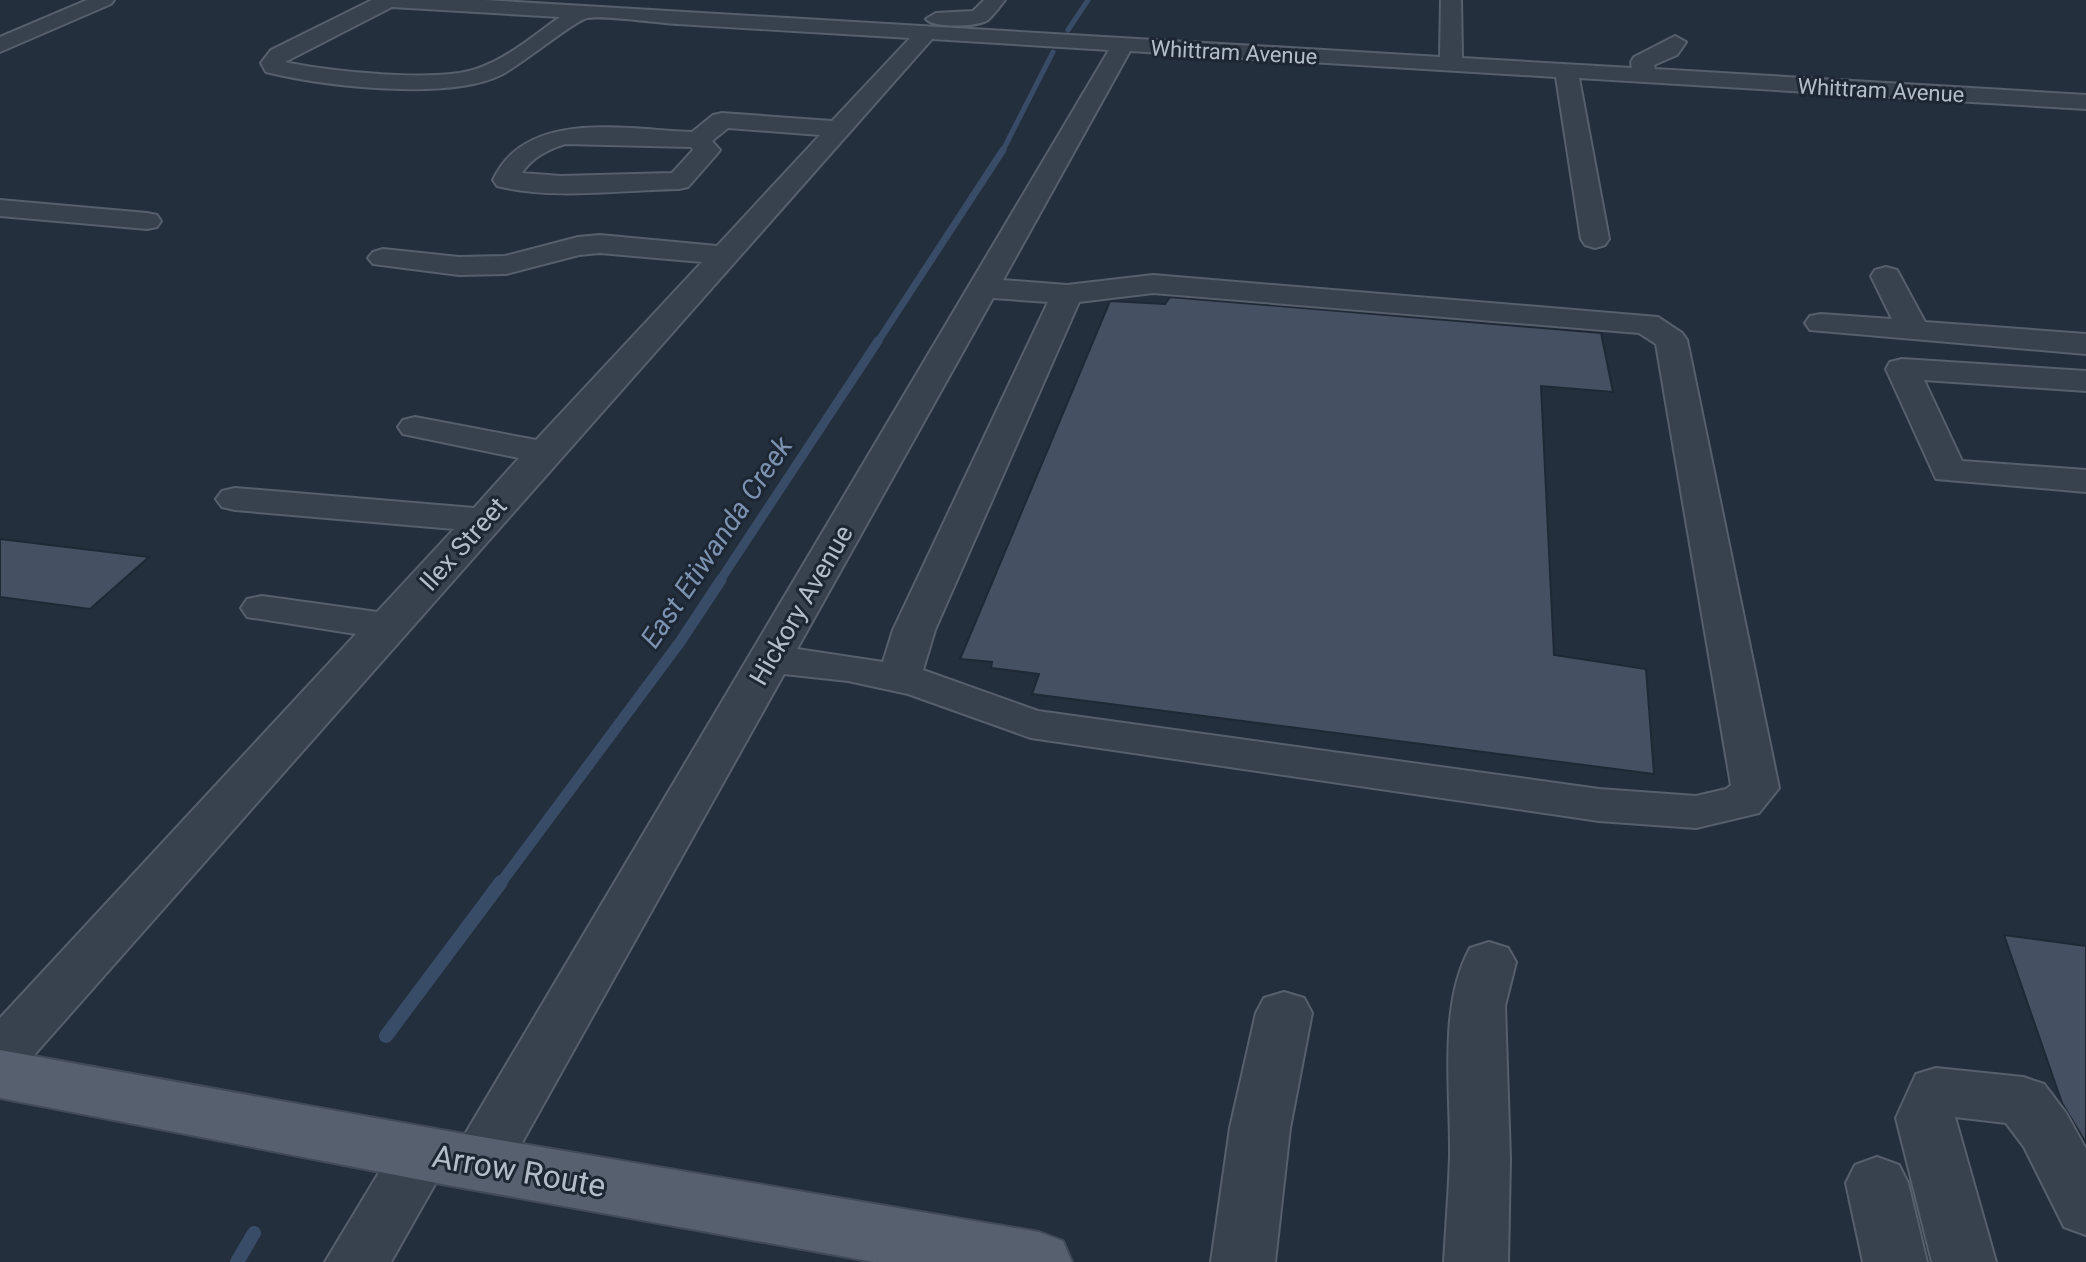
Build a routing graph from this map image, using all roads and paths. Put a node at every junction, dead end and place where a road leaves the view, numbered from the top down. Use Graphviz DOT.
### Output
graph roads {
  1 [pos="104,0"];
  2 [pos="382,0"];
  3 [pos="389,0"];
  4 [pos="632,0"];
  5 [pos="1451,0"];
  6 [pos="993,2"];
  7 [pos="583,8"];
  8 [pos="934,17"];
  9 [pos="857,22"];
  10 [pos="1675,42"];
  11 [pos="0,45"];
  12 [pos="1123,45"];
  13 [pos="1451,65"];
  14 [pos="1566,71"];
  15 [pos="1646,76"];
  16 [pos="2082,107"];
  17 [pos="840,129"];
  18 [pos="698,140"];
  19 [pos="0,208"];
  20 [pos="147,221"];
  21 [pos="1595,239"];
  22 [pos="725,255"];
  23 [pos="383,258"];
  24 [pos="1886,276"];
  25 [pos="983,288"];
  26 [pos="1067,294"];
  27 [pos="1821,323"];
  28 [pos="1913,330"];
  29 [pos="2086,344"];
  30 [pos="2086,381"];
  31 [pos="415,427"];
  32 [pos="546,453"];
  33 [pos="2086,481"];
  34 [pos="235,499"];
  35 [pos="486,520"];
  36 [pos="262,608"];
  37 [pos="389,626"];
  38 [pos="770,659"];
  39 [pos="899,679"];
  40 [pos="1489,962"];
  41 [pos="1284,1013"];
  42 [pos="0,1055"];
  43 [pos="0,1074"];
  44 [pos="451,1159"];
  45 [pos="1877,1183"];
  46 [pos="2086,1208"];
  47 [pos="357,1262"];
  48 [pos="1039,1262"];
  49 [pos="1243,1262"];
  50 [pos="1476,1262"];
  51 [pos="1895,1262"];
  52 [pos="1964,1262"];
  1 -- 11 [label="street"];
  2 -- 3 [label="street, Whittram Avenue"];
  3 -- 7 [label="street, Whittram Avenue"];
  3 -- 7 [label="street"];
  4 -- 9 [label="street"];
  5 -- 13 [label="street"];
  6 -- 8 [label="street"];
  6 -- 9 [label="street"];
  7 -- 9 [label="street, Whittram Avenue"];
  8 -- 9 [label="street, Whittram Avenue"];
  8 -- 12 [label="street, Whittram Avenue"];
  8 -- 17 [label="street, Ilex Street"];
  10 -- 15 [label="street"];
  12 -- 13 [label="street, Whittram Avenue"];
  12 -- 25 [label="street, Hickory Avenue"];
  13 -- 14 [label="street, Whittram Avenue"];
  14 -- 15 [label="street, Whittram Avenue"];
  14 -- 21 [label="street"];
  15 -- 16 [label="street, Whittram Avenue"];
  17 -- 18 [label="street"];
  17 -- 22 [label="street, Ilex Street"];
  18 -- 18 [label="street"];
  19 -- 20 [label="street"];
  22 -- 23 [label="street"];
  22 -- 32 [label="street, Ilex Street"];
  24 -- 28 [label="street"];
  25 -- 26 [label="street"];
  25 -- 38 [label="street, Hickory Avenue"];
  26 -- 39 [label="street"];
  26 -- 39 [label="street"];
  27 -- 28 [label="street"];
  28 -- 29 [label="street"];
  30 -- 33 [label="street"];
  31 -- 32 [label="street"];
  32 -- 35 [label="street, Ilex Street"];
  34 -- 35 [label="street"];
  35 -- 37 [label="street, Ilex Street"];
  36 -- 37 [label="street"];
  37 -- 42 [label="street, Ilex Street"];
  38 -- 39 [label="street"];
  38 -- 44 [label="street, Hickory Avenue"];
  40 -- 50 [label="street"];
  41 -- 49 [label="street"];
  43 -- 44 [label="main road, Arrow Route"];
  44 -- 47 [label="street, Hickory Avenue"];
  44 -- 48 [label="main road, Arrow Route"];
  45 -- 51 [label="street"];
  46 -- 52 [label="street"];
}
